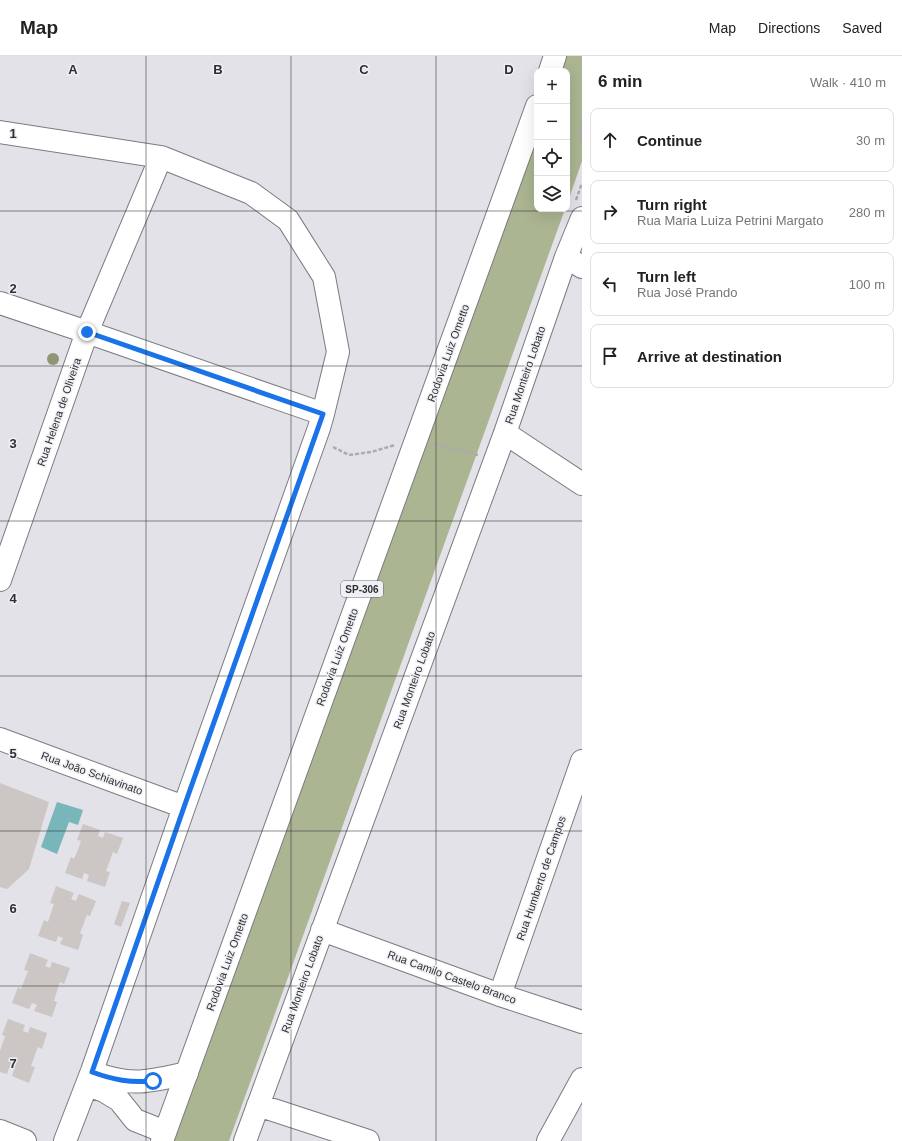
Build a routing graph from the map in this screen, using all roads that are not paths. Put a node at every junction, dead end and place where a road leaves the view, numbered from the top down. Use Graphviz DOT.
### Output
graph roads {
  1 [pos="555,56"];
  2 [pos="551,68"];
  3 [pos="534,114"];
  4 [pos="0,132"];
  5 [pos="161,157"];
  6 [pos="582,218"];
  7 [pos="574,262"];
  8 [pos="0,303"];
  9 [pos="87,332"];
  10 [pos="323,414"];
  11 [pos="505,433"];
  12 [pos="582,484"];
  13 [pos="0,580"];
  14 [pos="0,739"];
  15 [pos="582,761"];
  16 [pos="184,807"];
  17 [pos="322,930"];
  18 [pos="500,995"];
  19 [pos="582,1022"];
  20 [pos="187,1073"];
  21 [pos="90,1079"];
  22 [pos="582,1079"];
  23 [pos="258,1105"];
  24 [pos="0,1131"];
  25 [pos="163,1137"];
  26 [pos="25,1141"];
  27 [pos="65,1141"];
  28 [pos="245,1141"];
  29 [pos="368,1141"];
  30 [pos="548,1141"];
  1 -- 2 [label="street"];
  3 -- 20 [label="street, Rodovia Luiz Ometto / SP-306"];
  4 -- 5 [label="street"];
  5 -- 9 [label="street, Rua Helena de Oliveira"];
  5 -- 10 [label="street"];
  6 -- 7 [label="street, Rua Monteiro Lobato"];
  7 -- 11 [label="street, Rua Monteiro Lobato"];
  8 -- 9 [label="street"];
  9 -- 10 [label="street"];
  9 -- 13 [label="street, Rua Helena de Oliveira"];
  10 -- 16 [label="street"];
  11 -- 12 [label="street"];
  11 -- 17 [label="street, Rua Monteiro Lobato"];
  14 -- 16 [label="street, Rua João Schiavinato"];
  15 -- 18 [label="street, Rua Humberto de Campos"];
  16 -- 21 [label="street"];
  17 -- 18 [label="street, Rua Camilo Castelo Branco"];
  17 -- 23 [label="street, Rua Monteiro Lobato"];
  18 -- 19 [label="street, Rua Camilo Castelo Branco"];
  20 -- 21 [label="street"];
  20 -- 25 [label="street, Rodovia Luiz Ometto / SP-306"];
  21 -- 25 [label="street"];
  21 -- 27 [label="street"];
  22 -- 30 [label="street"];
  23 -- 28 [label="street, Rua Monteiro Lobato"];
  23 -- 29 [label="street"];
  24 -- 26 [label="street"];
}
